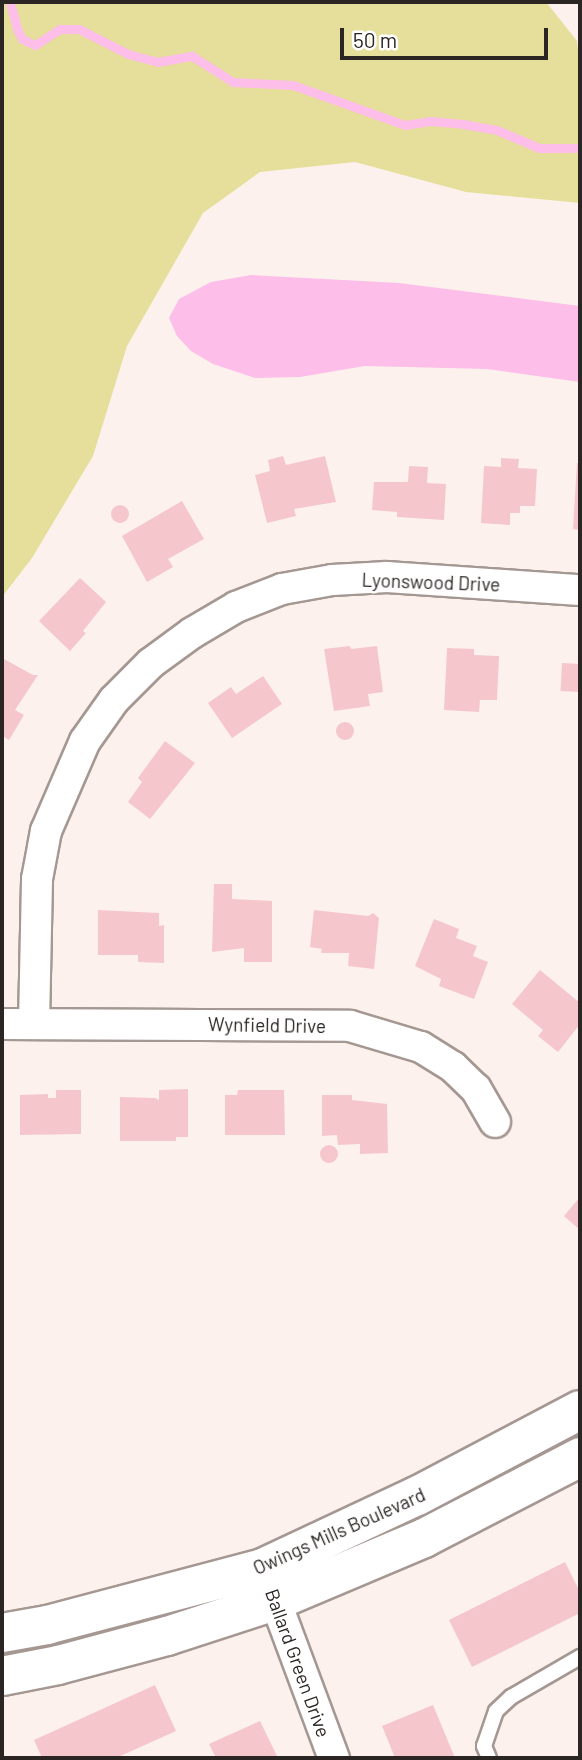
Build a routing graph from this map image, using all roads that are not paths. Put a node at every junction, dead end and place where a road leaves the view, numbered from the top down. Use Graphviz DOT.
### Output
graph roads {
  1 [pos="580,590"];
  2 [pos="2,1024"];
  3 [pos="34,1024"];
  4 [pos="495,1122"];
  5 [pos="580,1410"];
  6 [pos="580,1457"];
  7 [pos="269,1584"];
  8 [pos="2,1633"];
  9 [pos="580,1657"];
  10 [pos="2,1676"];
  11 [pos="334,1758"];
  12 [pos="489,1758"];
  1 -- 3 [label="street, Lyonswood Drive"];
  2 -- 3 [label="street, Wynfield Drive"];
  3 -- 4 [label="street, Wynfield Drive"];
  5 -- 7 [label="main road, Owings Mills Boulevard"];
  6 -- 7 [label="main road, Owings Mills Boulevard"];
  7 -- 8 [label="main road, Owings Mills Boulevard"];
  7 -- 10 [label="main road, Owings Mills Boulevard"];
  7 -- 11 [label="street, Ballard Green Drive"];
  9 -- 12 [label="lane"];
}
